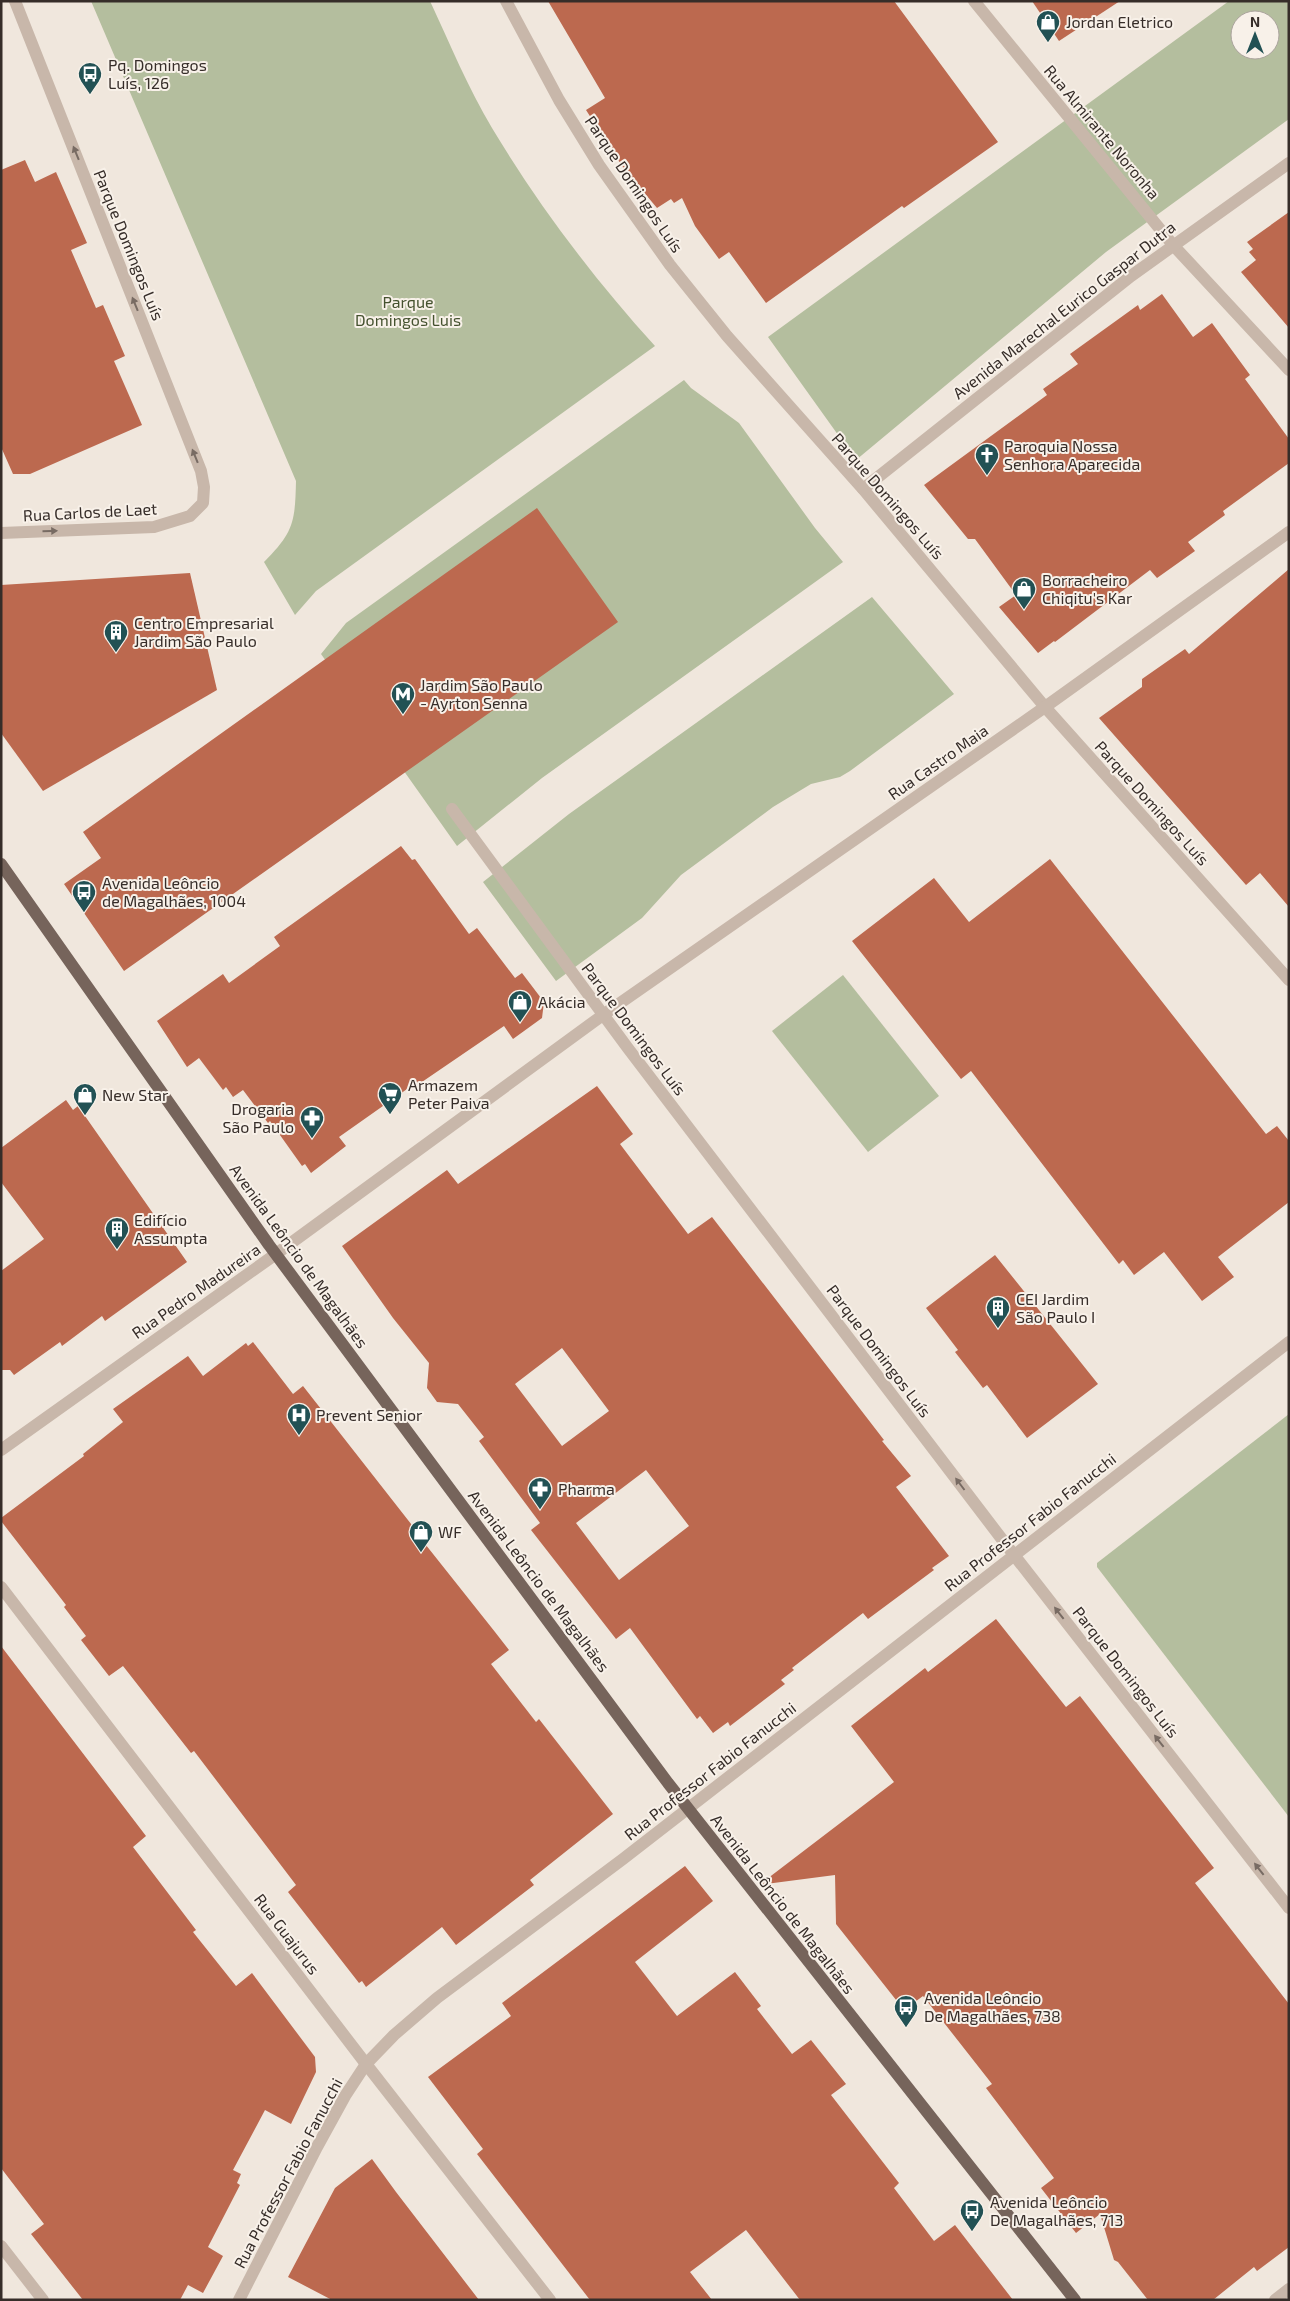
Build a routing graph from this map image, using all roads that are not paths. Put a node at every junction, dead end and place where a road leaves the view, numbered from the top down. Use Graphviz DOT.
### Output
graph roads {
  1 [pos="16,1"];
  2 [pos="506,1"];
  3 [pos="974,1"];
  4 [pos="1289,163"];
  5 [pos="1173,245"];
  6 [pos="1289,370"];
  7 [pos="863,489"];
  8 [pos="203,503"];
  9 [pos="1289,532"];
  10 [pos="1,533"];
  11 [pos="1045,707"];
  12 [pos="452,809"];
  13 [pos="1,864"];
  14 [pos="1289,980"];
  15 [pos="603,1015"];
  16 [pos="276,1254"];
  17 [pos="1289,1342"];
  18 [pos="1,1450"];
  19 [pos="1014,1555"];
  20 [pos="1,1587"];
  21 [pos="687,1808"];
  22 [pos="1289,1908"];
  23 [pos="366,2064"];
  24 [pos="1,2246"];
  25 [pos="1289,2289"];
  26 [pos="43,2300"];
  27 [pos="239,2300"];
  28 [pos="550,2300"];
  29 [pos="1075,2300"];
  30 [pos="1275,2300"];
  8 -- 1 [label="street, Parque Domingos Luís, one-way"];
  2 -- 7 [label="street, Parque Domingos Luís"];
  3 -- 5 [label="street, Rua Almirante Noronha"];
  4 -- 5 [label="street, Avenida Marechal Eurico Gaspar Dutra"];
  5 -- 6 [label="street, Rua Almirante Noronha"];
  5 -- 7 [label="street, Avenida Marechal Eurico Gaspar Dutra"];
  7 -- 11 [label="street, Parque Domingos Luís"];
  10 -- 8 [label="street, Rua Carlos de Laet, one-way"];
  9 -- 11 [label="street, Rua Castro Maia"];
  11 -- 14 [label="street, Parque Domingos Luís"];
  11 -- 15 [label="street, Rua Castro Maia"];
  12 -- 15 [label="street, Parque Domingos Luís"];
  13 -- 16 [label="main road, Avenida Leôncio de Magalhães"];
  15 -- 16 [label="street, Rua Pedro Madureira"];
  19 -- 15 [label="street, Parque Domingos Luís, one-way"];
  16 -- 18 [label="street, Rua Pedro Madureira"];
  16 -- 21 [label="main road, Avenida Leôncio de Magalhães"];
  17 -- 19 [label="street, Rua Professor Fabio Fanucchi"];
  19 -- 21 [label="street, Rua Professor Fabio Fanucchi"];
  22 -- 19 [label="street, Parque Domingos Luís, one-way"];
  20 -- 23 [label="street, Rua Guajurus"];
  21 -- 23 [label="street, Rua Professor Fabio Fanucchi"];
  21 -- 29 [label="main road, Avenida Leôncio de Magalhães"];
  23 -- 27 [label="street, Rua Professor Fabio Fanucchi"];
  23 -- 28 [label="street, Rua Guajurus"];
  24 -- 26 [label="street"];
  25 -- 30 [label="street"];
}
